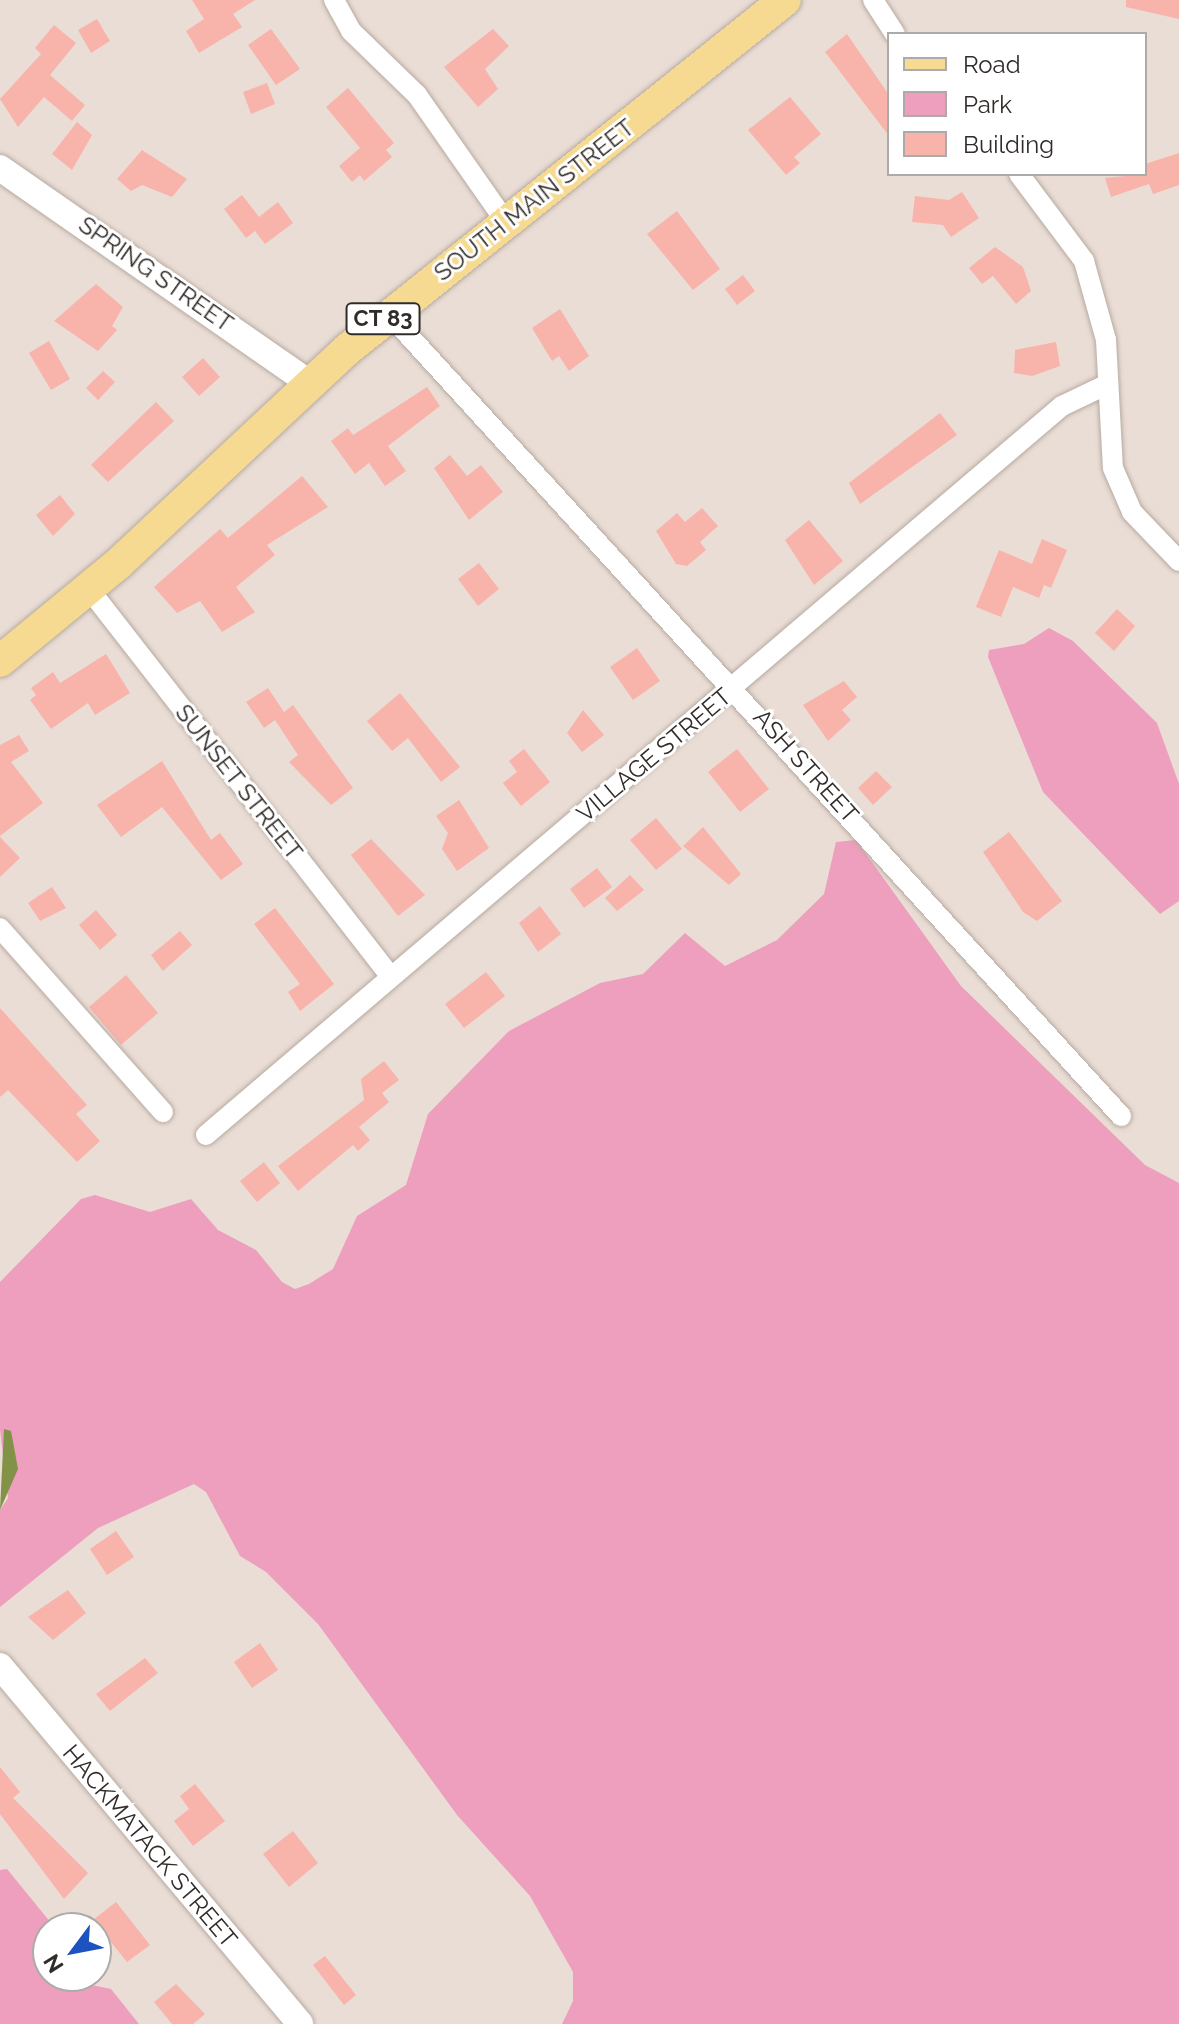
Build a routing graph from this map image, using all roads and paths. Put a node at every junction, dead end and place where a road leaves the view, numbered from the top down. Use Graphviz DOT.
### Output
graph roads {
  1 [pos="334,0"];
  2 [pos="785,0"];
  3 [pos="873,0"];
  4 [pos="894,32"];
  5 [pos="0,168"];
  6 [pos="1020,176"];
  7 [pos="506,222"];
  8 [pos="389,314"];
  9 [pos="309,383"];
  10 [pos="1108,384"];
  11 [pos="1179,561"];
  12 [pos="89,589"];
  13 [pos="0,661"];
  14 [pos="735,687"];
  15 [pos="0,928"];
  16 [pos="389,974"];
  17 [pos="163,1112"];
  18 [pos="1121,1116"];
  19 [pos="206,1135"];
  20 [pos="0,1666"];
  21 [pos="300,2024"];
  1 -- 7 [label="street"];
  2 -- 7 [label="main road, SOUTH MAIN STREET / CT 83"];
  3 -- 4 [label="street"];
  5 -- 9 [label="street, SPRING STREET"];
  6 -- 10 [label="street"];
  7 -- 8 [label="main road, SOUTH MAIN STREET / CT 83"];
  8 -- 9 [label="main road, SOUTH MAIN STREET / CT 83"];
  8 -- 14 [label="street, ASH STREET"];
  9 -- 12 [label="main road, SOUTH MAIN STREET / CT 83"];
  10 -- 11 [label="street"];
  10 -- 14 [label="street, VILLAGE STREET"];
  12 -- 13 [label="main road, SOUTH MAIN STREET / CT 83"];
  12 -- 16 [label="street, SUNSET STREET"];
  14 -- 16 [label="street, VILLAGE STREET"];
  14 -- 18 [label="street, ASH STREET"];
  15 -- 17 [label="street"];
  16 -- 19 [label="street, VILLAGE STREET"];
  20 -- 21 [label="street, HACKMATACK STREET"];
}
